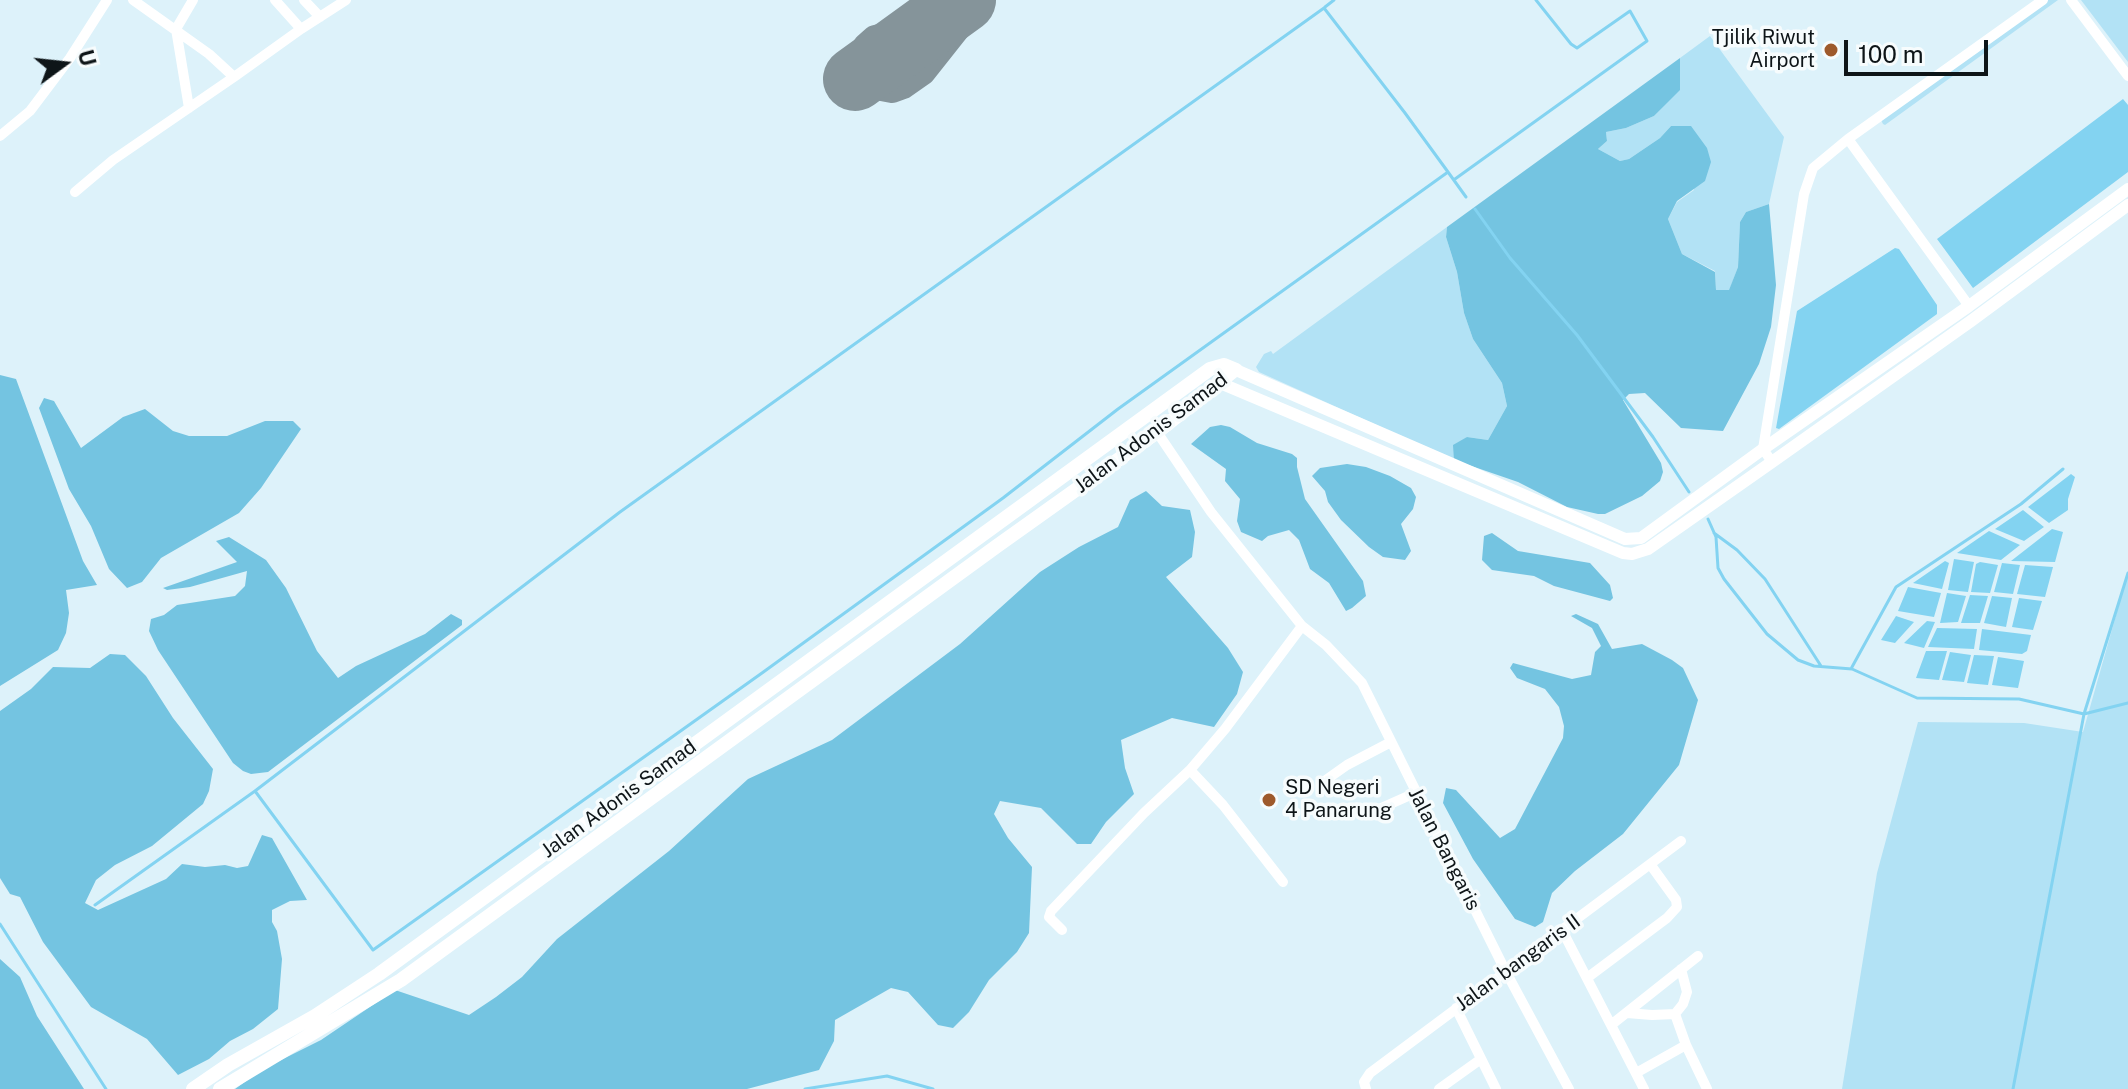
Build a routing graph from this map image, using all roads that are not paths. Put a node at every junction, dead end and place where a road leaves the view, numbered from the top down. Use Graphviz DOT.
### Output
graph roads {
  1 [pos="107,0"];
  2 [pos="133,0"];
  3 [pos="193,0"];
  4 [pos="275,0"];
  5 [pos="304,0"];
  6 [pos="346,0"];
  7 [pos="2043,0"];
  8 [pos="2071,0"];
  9 [pos="320,17"];
  10 [pos="176,29"];
  11 [pos="301,29"];
  12 [pos="2128,76"];
  13 [pos="234,77"];
  14 [pos="189,108"];
  15 [pos="0,136"];
  16 [pos="1848,139"];
  17 [pos="2128,189"];
  18 [pos="75,192"];
  19 [pos="2128,205"];
  20 [pos="1969,306"];
  21 [pos="1236,370"];
  22 [pos="1220,383"];
  23 [pos="1157,432"];
  24 [pos="1763,449"];
  25 [pos="1772,462"];
  26 [pos="1712,495"];
  27 [pos="987,532"];
  28 [pos="997,546"];
  29 [pos="1302,626"];
  30 [pos="1391,742"];
  31 [pos="1190,770"];
  32 [pos="1323,782"];
  33 [pos="1415,793"];
  34 [pos="1379,809"];
  35 [pos="1681,841"];
  36 [pos="1650,864"];
  37 [pos="1283,882"];
  38 [pos="1062,930"];
  39 [pos="1562,930"];
  40 [pos="1698,956"];
  41 [pos="1681,969"];
  42 [pos="1505,970"];
  43 [pos="1587,978"];
  44 [pos="1456,1008"];
  45 [pos="1627,1013"];
  46 [pos="1675,1014"];
  47 [pos="1611,1025"];
  48 [pos="302,1031"];
  49 [pos="1686,1045"];
  50 [pos="1481,1059"];
  51 [pos="1636,1073"];
  52 [pos="193,1089"];
  53 [pos="220,1089"];
  54 [pos="1366,1089"];
  55 [pos="1439,1089"];
  56 [pos="1496,1089"];
  57 [pos="1569,1089"];
  58 [pos="1644,1089"];
  59 [pos="1707,1089"];
  1 -- 15 [label="street"];
  2 -- 10 [label="street"];
  3 -- 10 [label="street"];
  4 -- 11 [label="street"];
  5 -- 9 [label="street"];
  6 -- 9 [label="street"];
  7 -- 16 [label="street"];
  8 -- 12 [label="street"];
  9 -- 11 [label="street"];
  10 -- 13 [label="street"];
  10 -- 14 [label="street"];
  11 -- 13 [label="street"];
  13 -- 14 [label="street"];
  14 -- 18 [label="street"];
  16 -- 20 [label="street"];
  16 -- 24 [label="street"];
  17 -- 20 [label="main road"];
  19 -- 25 [label="main road"];
  20 -- 24 [label="main road"];
  21 -- 22 [label="main road, Jalan Adonis Samad"];
  21 -- 26 [label="main road"];
  21 -- 27 [label="highway, Jalan Adonis Samad"];
  22 -- 23 [label="highway, Jalan Adonis Samad"];
  22 -- 26 [label="main road"];
  23 -- 28 [label="highway, Jalan Adonis Samad"];
  23 -- 29 [label="street, Jalan Bangaris"];
  24 -- 25 [label="street"];
  24 -- 26 [label="main road"];
  25 -- 26 [label="main road"];
  27 -- 28 [label="highway"];
  27 -- 48 [label="highway, Jalan Adonis Samad"];
  28 -- 48 [label="highway, Jalan Adonis Samad"];
  29 -- 30 [label="street, Jalan Bangaris"];
  29 -- 31 [label="street"];
  30 -- 32 [label="street"];
  30 -- 33 [label="street, Jalan Bangaris"];
  31 -- 37 [label="street"];
  31 -- 38 [label="street"];
  33 -- 34 [label="street"];
  33 -- 42 [label="street, Jalan Bangaris"];
  35 -- 36 [label="street, Jalan bangaris II"];
  36 -- 39 [label="street, Jalan bangaris II"];
  36 -- 43 [label="street"];
  39 -- 42 [label="street, Jalan bangaris II"];
  39 -- 43 [label="street"];
  40 -- 41 [label="street"];
  41 -- 45 [label="street"];
  41 -- 46 [label="street"];
  42 -- 44 [label="street, Jalan bangaris II"];
  42 -- 57 [label="street, Jalan Bangaris"];
  43 -- 47 [label="street"];
  44 -- 50 [label="street"];
  44 -- 54 [label="street, Jalan bangaris II"];
  45 -- 46 [label="street"];
  45 -- 47 [label="street"];
  46 -- 49 [label="street"];
  47 -- 51 [label="street"];
  48 -- 52 [label="highway, Jalan Adonis Samad"];
  48 -- 53 [label="highway, Jalan Adonis Samad"];
  49 -- 51 [label="street"];
  49 -- 59 [label="street"];
  50 -- 55 [label="street"];
  50 -- 56 [label="street"];
  51 -- 58 [label="street"];
}
